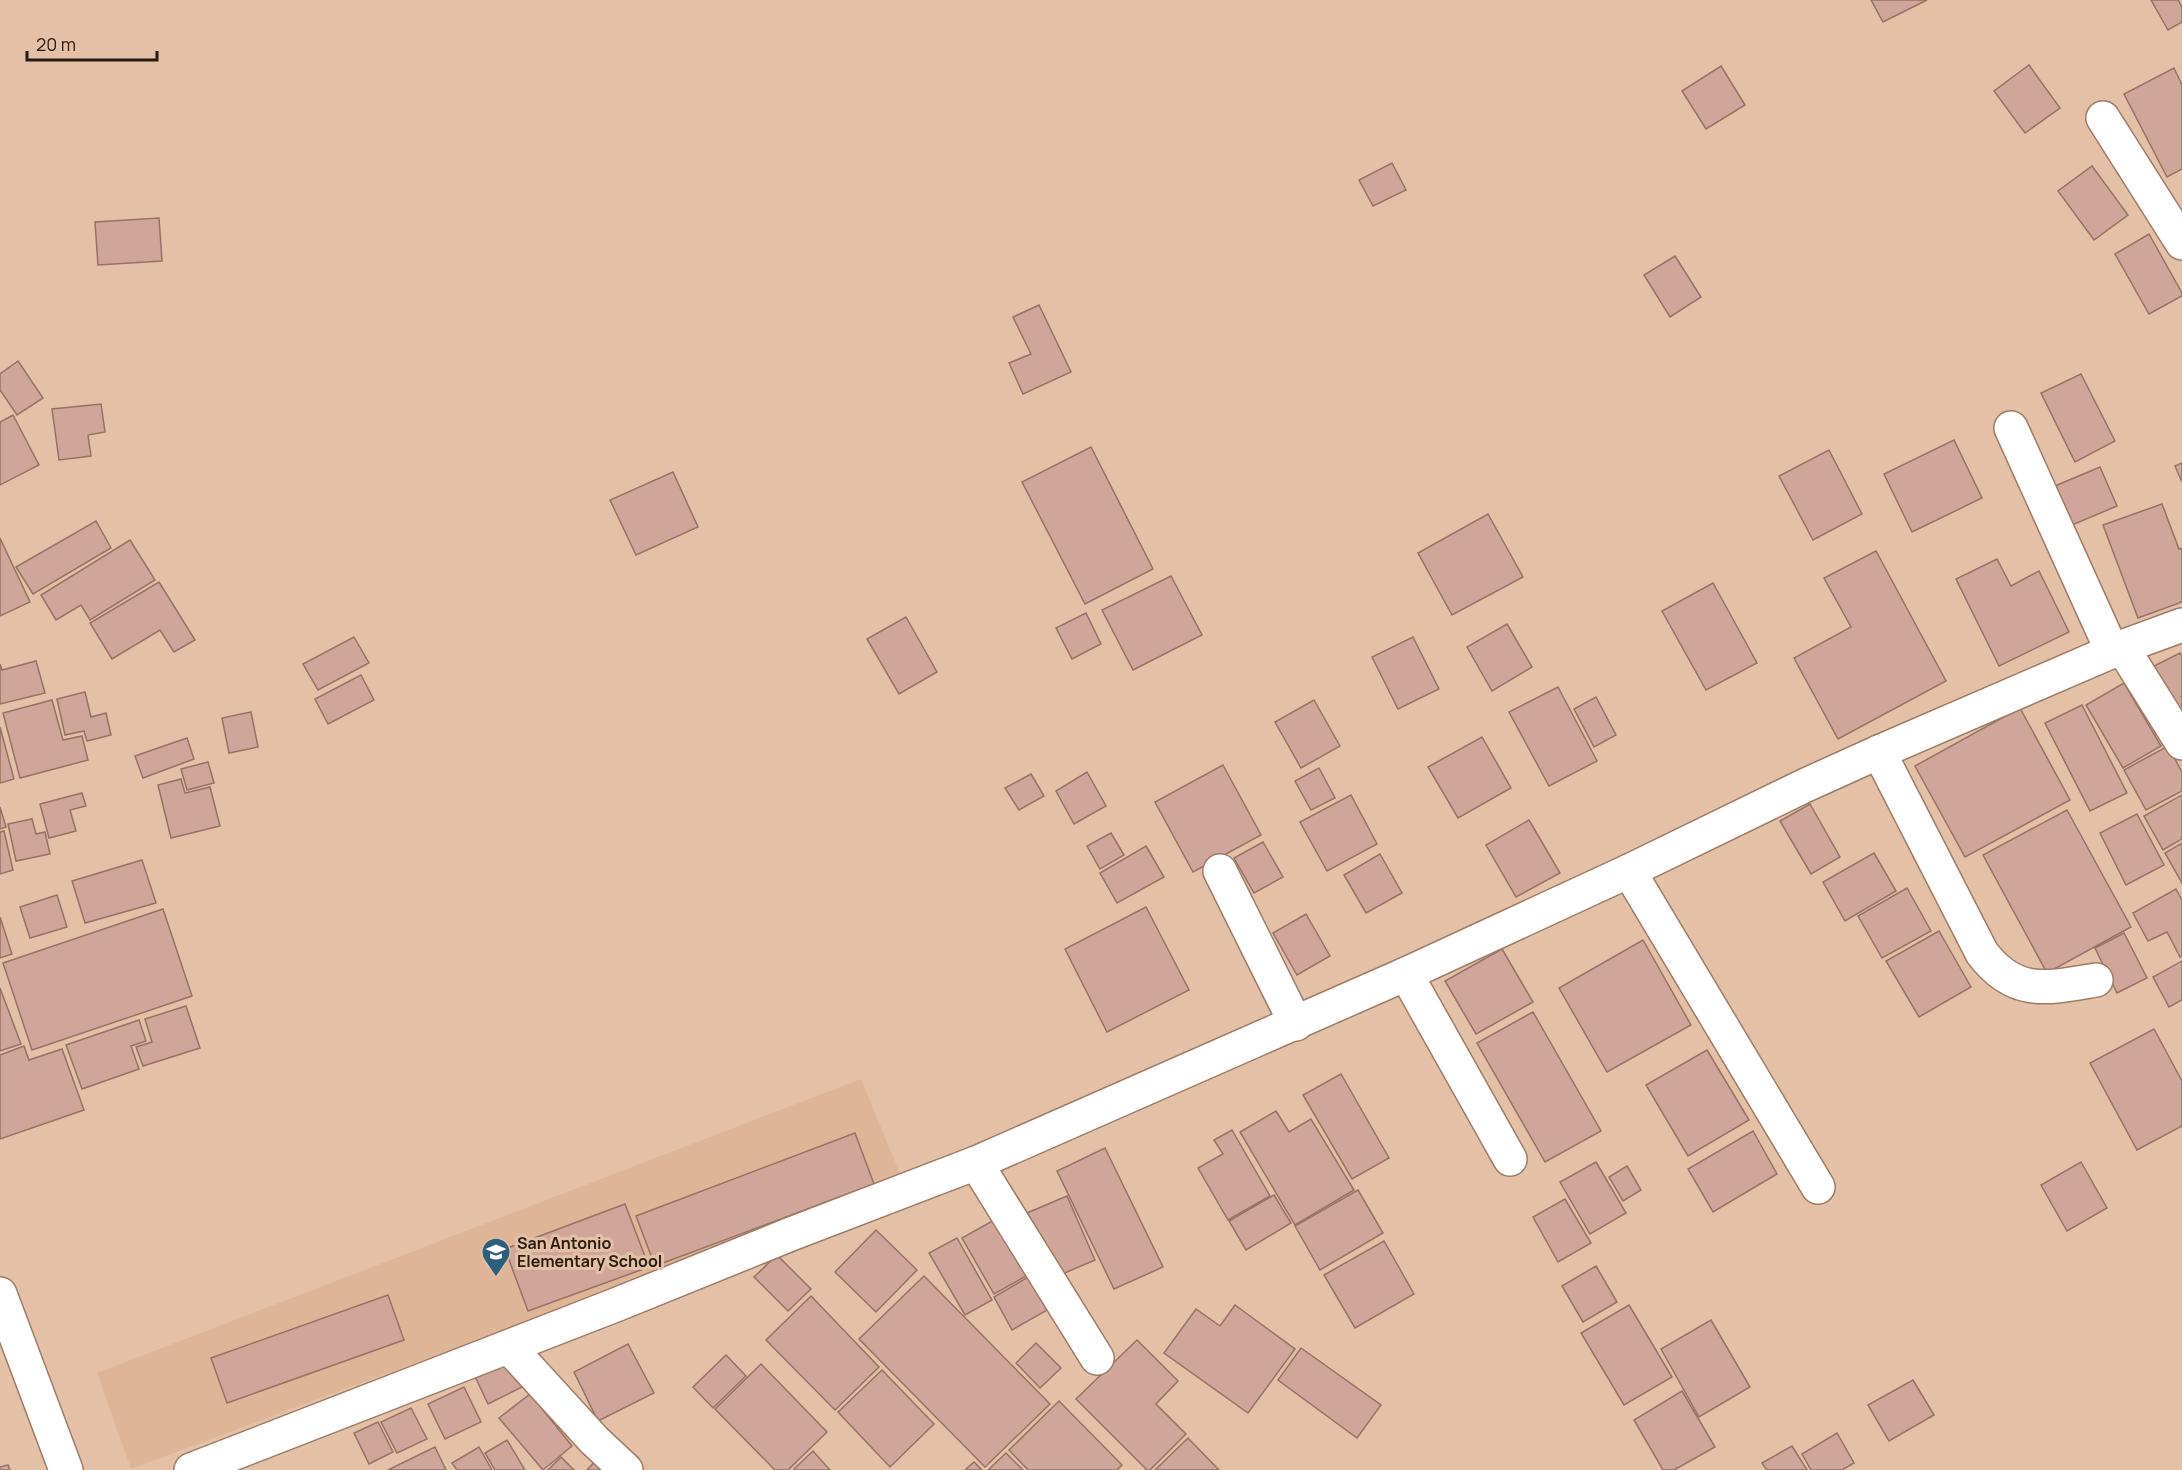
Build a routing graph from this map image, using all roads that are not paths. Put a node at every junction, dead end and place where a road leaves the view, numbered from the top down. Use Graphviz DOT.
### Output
graph roads {
  1 [pos="2103,118"];
  2 [pos="2182,243"];
  3 [pos="2011,428"];
  4 [pos="2182,625"];
  5 [pos="2117,649"];
  6 [pos="2182,742"];
  7 [pos="1879,752"];
  8 [pos="1220,871"];
  9 [pos="1629,871"];
  10 [pos="1406,974"];
  11 [pos="2096,980"];
  12 [pos="1296,1024"];
  13 [pos="1510,1159"];
  14 [pos="976,1163"];
  15 [pos="1818,1187"];
  16 [pos="0,1294"];
  17 [pos="8,1336"];
  18 [pos="509,1347"];
  19 [pos="1097,1358"];
  20 [pos="66,1470"];
  21 [pos="191,1470"];
  22 [pos="626,1470"];
  1 -- 2 [label="street"];
  3 -- 5 [label="street"];
  4 -- 5 [label="street"];
  5 -- 6 [label="street"];
  5 -- 7 [label="street"];
  7 -- 9 [label="street"];
  7 -- 11 [label="street"];
  8 -- 12 [label="street"];
  9 -- 10 [label="street"];
  9 -- 15 [label="street"];
  10 -- 12 [label="street"];
  10 -- 13 [label="street"];
  12 -- 14 [label="street"];
  14 -- 18 [label="street"];
  14 -- 19 [label="street"];
  16 -- 17 [label="street"];
  17 -- 20 [label="street"];
  18 -- 21 [label="street"];
  18 -- 22 [label="street"];
}
